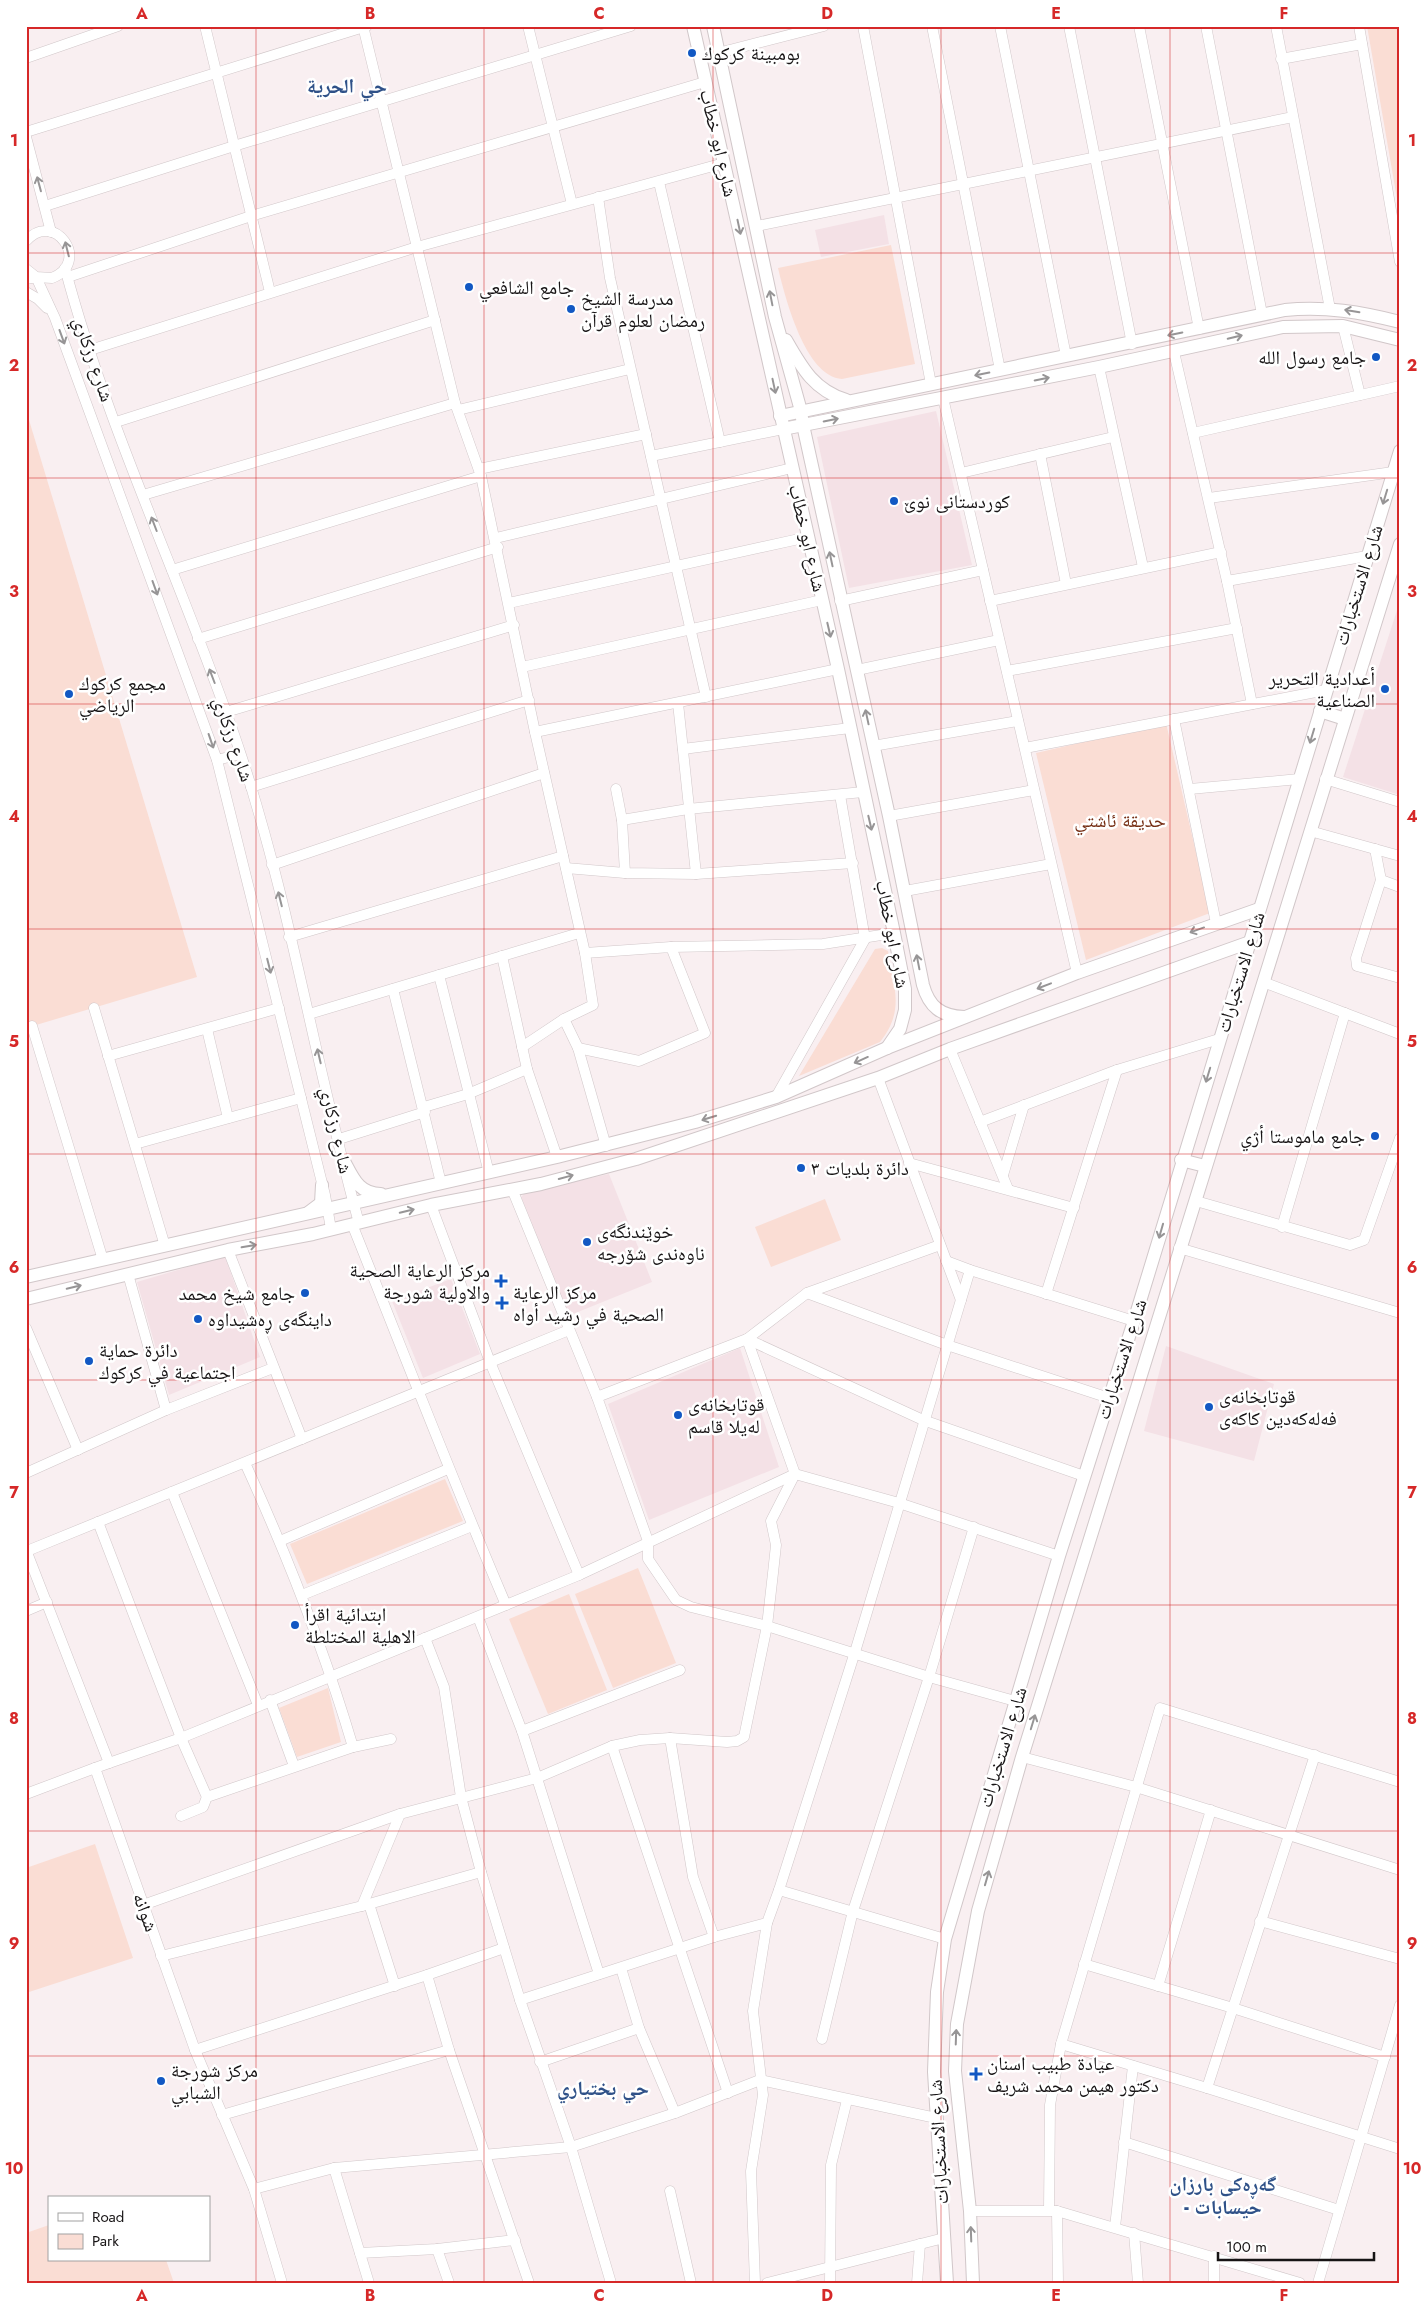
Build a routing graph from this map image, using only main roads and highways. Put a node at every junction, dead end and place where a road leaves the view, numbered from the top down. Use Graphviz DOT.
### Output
graph roads {
  1 [pos="693,26"];
  2 [pos="713,26"];
  3 [pos="727,97"];
  4 [pos="709,101"];
  5 [pos="775,317"];
  6 [pos="1400,322"];
  7 [pos="1400,340"];
  8 [pos="848,400"];
  9 [pos="802,411"];
  10 [pos="780,416"];
  11 [pos="802,425"];
  12 [pos="783,430"];
  13 [pos="1400,451"];
  14 [pos="1400,544"];
  15 [pos="1320,712"];
  16 [pos="1345,719"];
  17 [pos="1259,909"];
  18 [pos="1250,942"];
  19 [pos="923,985"];
  20 [pos="905,989"];
  21 [pos="966,1017"];
  22 [pos="887,1048"];
  23 [pos="1182,1160"];
  24 [pos="344,1161"];
  25 [pos="1205,1166"];
  26 [pos="322,1185"];
  27 [pos="396,1193"];
  28 [pos="379,1197"];
  29 [pos="305,1213"];
  30 [pos="386,1216"];
  31 [pos="310,1234"];
  32 [pos="26,1278"];
  33 [pos="26,1299"];
  34 [pos="955,2071"];
  35 [pos="934,2072"];
  36 [pos="947,2283"];
  37 [pos="973,2283"];
  1 -- 4 [label="main road, شارع ابو خطاب"];
  2 -- 3 [label="main road, شارع ابو خطاب"];
  3 -- 4 [label="main road"];
  5 -- 3 [label="main road, شارع ابو خطاب, one-way"];
  4 -- 10 [label="main road, شارع ابو خطاب, one-way"];
  5 -- 8 [label="main road"];
  5 -- 9 [label="main road, شارع ابو خطاب"];
  6 -- 8 [label="main road, one-way"];
  11 -- 7 [label="main road, one-way"];
  8 -- 9 [label="main road"];
  9 -- 10 [label="main road"];
  9 -- 11 [label="main road, شارع ابو خطاب"];
  10 -- 12 [label="main road, شارع ابو خطاب"];
  11 -- 12 [label="main road"];
  19 -- 11 [label="main road, شارع ابو خطاب, one-way"];
  12 -- 20 [label="main road, شارع ابو خطاب, one-way"];
  13 -- 15 [label="main road, شارع الاستخبارات, one-way"];
  14 -- 16 [label="main road, شارع الاستخبارات"];
  15 -- 16 [label="main road"];
  15 -- 17 [label="main road, شارع الاستخبارات, one-way"];
  16 -- 25 [label="main road, شارع الاستخبارات"];
  17 -- 18 [label="main road, شارع الاستخبارات"];
  17 -- 21 [label="main road, one-way"];
  18 -- 23 [label="main road, شارع الاستخبارات, one-way"];
  30 -- 18 [label="main road, one-way"];
  19 -- 20 [label="main road"];
  19 -- 21 [label="main road, شارع ابو خطاب"];
  20 -- 22 [label="main road, شارع ابو خطاب"];
  21 -- 22 [label="main road"];
  22 -- 27 [label="main road, one-way"];
  23 -- 25 [label="main road"];
  23 -- 35 [label="main road, شارع الاستخبارات, one-way"];
  24 -- 27 [label="main road"];
  34 -- 25 [label="main road, شارع الاستخبارات, one-way"];
  26 -- 29 [label="main road"];
  27 -- 28 [label="main road"];
  28 -- 29 [label="main road"];
  28 -- 30 [label="main road"];
  29 -- 31 [label="main road"];
  29 -- 32 [label="main road"];
  30 -- 31 [label="main road"];
  33 -- 31 [label="main road, one-way"];
  34 -- 35 [label="main road"];
  37 -- 34 [label="main road, شارع الاستخبارات, one-way"];
  35 -- 36 [label="main road, شارع الاستخبارات"];
}
